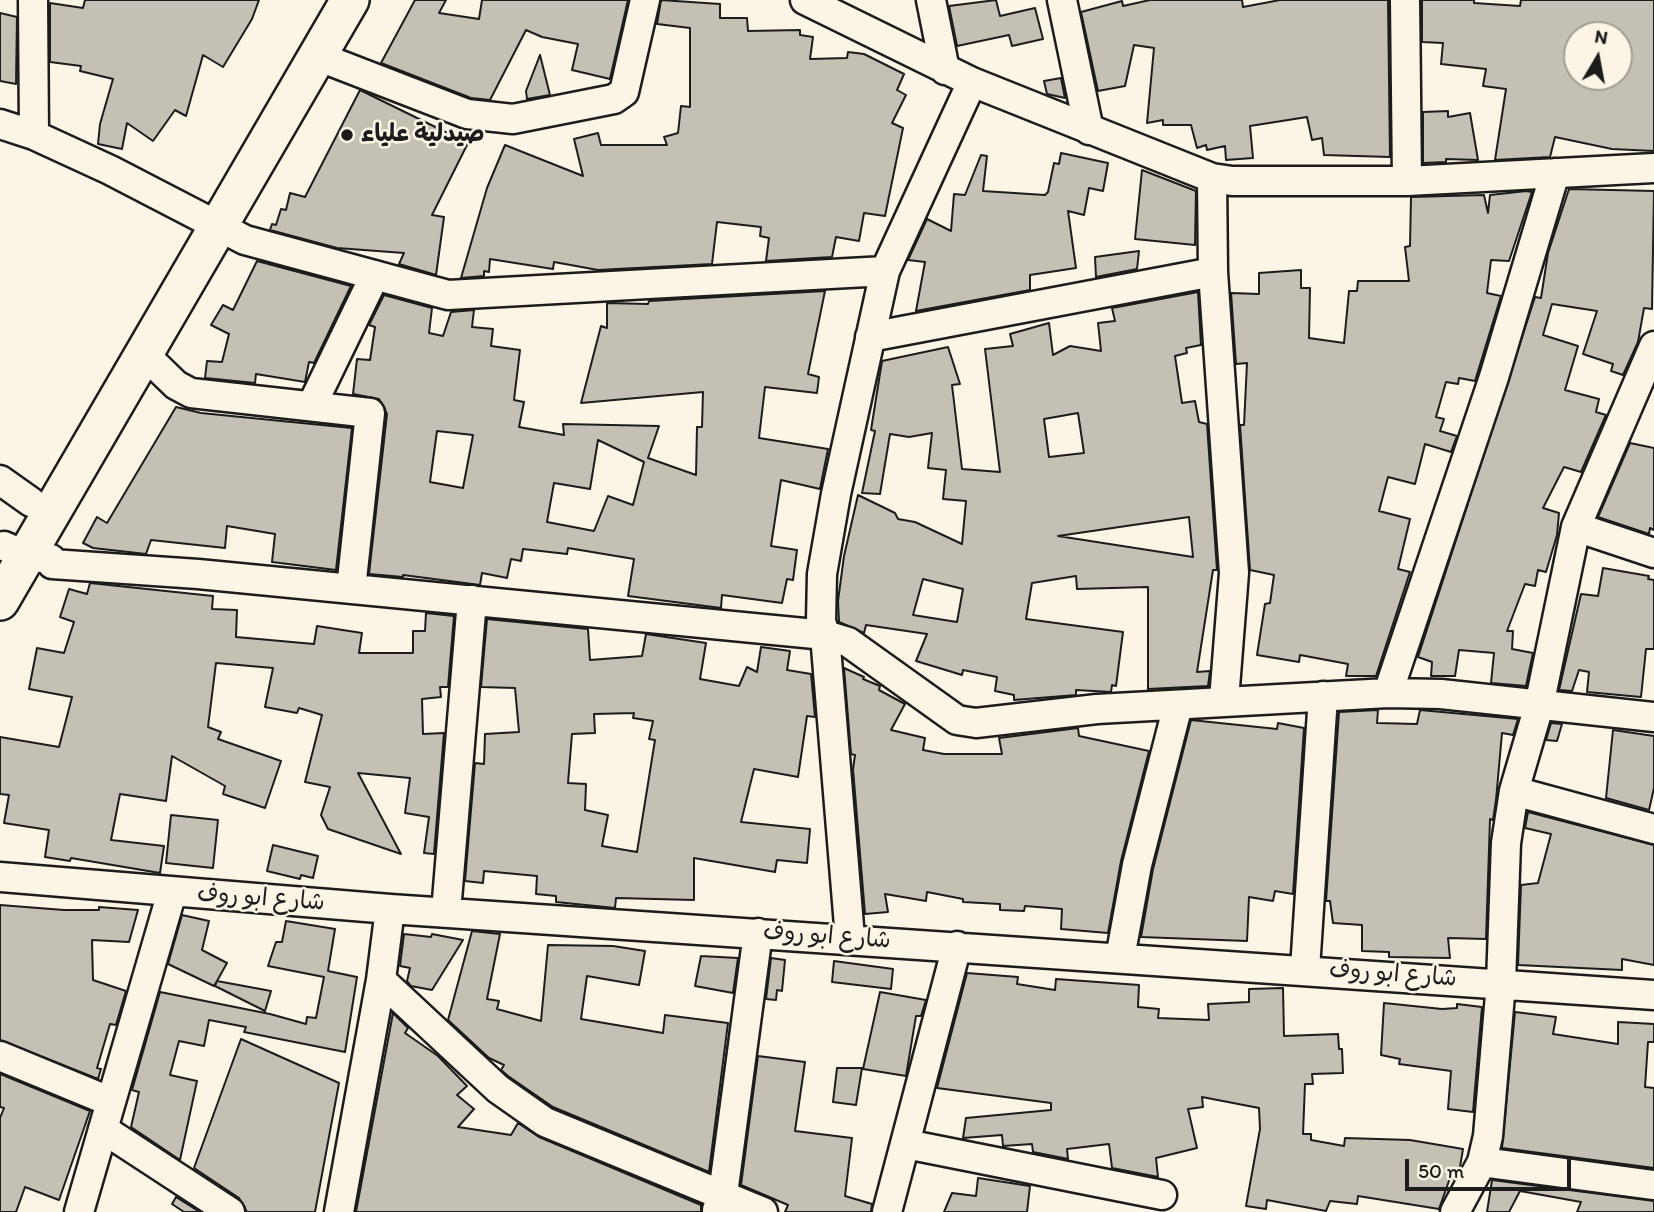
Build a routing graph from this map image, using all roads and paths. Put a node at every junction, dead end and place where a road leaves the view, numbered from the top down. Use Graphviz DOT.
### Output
graph roads {
  1 [pos="33,0"];
  2 [pos="324,0"];
  3 [pos="350,0"];
  4 [pos="645,0"];
  5 [pos="804,0"];
  6 [pos="931,0"];
  7 [pos="1062,0"];
  8 [pos="1405,0"];
  9 [pos="317,56"];
  10 [pos="945,70"];
  11 [pos="972,82"];
  12 [pos="0,124"];
  13 [pos="1088,130"];
  14 [pos="34,135"];
  15 [pos="1654,168"];
  16 [pos="1555,173"];
  17 [pos="1212,178"];
  18 [pos="1407,181"];
  19 [pos="206,222"];
  20 [pos="885,271"];
  21 [pos="1213,272"];
  22 [pos="375,275"];
  23 [pos="870,338"];
  24 [pos="1654,346"];
  25 [pos="144,354"];
  26 [pos="312,405"];
  27 [pos="0,481"];
  28 [pos="31,502"];
  29 [pos="1576,527"];
  30 [pos="10,552"];
  31 [pos="1654,553"];
  32 [pos="351,590"];
  33 [pos="471,600"];
  34 [pos="0,601"];
  35 [pos="825,635"];
  36 [pos="1388,693"];
  37 [pos="1323,696"];
  38 [pos="1224,701"];
  39 [pos="1178,705"];
  40 [pos="1539,706"];
  41 [pos="1654,717"];
  42 [pos="1514,791"];
  43 [pos="1654,829"];
  44 [pos="0,877"];
  45 [pos="172,892"];
  46 [pos="390,909"];
  47 [pos="446,912"];
  48 [pos="758,933"];
  49 [pos="850,939"];
  50 [pos="957,946"];
  51 [pos="1120,958"];
  52 [pos="1305,969"];
  53 [pos="381,981"];
  54 [pos="1501,983"];
  55 [pos="1654,995"];
  56 [pos="0,1056"];
  57 [pos="109,1101"];
  58 [pos="103,1129"];
  59 [pos="906,1143"];
  60 [pos="1482,1162"];
  61 [pos="1654,1185"];
  62 [pos="1162,1195"];
  63 [pos="720,1203"];
  64 [pos="79,1212"];
  65 [pos="230,1212"];
  66 [pos="339,1212"];
  67 [pos="763,1212"];
  68 [pos="887,1212"];
  69 [pos="1455,1212"];
  1 -- 14 [label="street"];
  2 -- 19 [label="main road"];
  3 -- 9 [label="main road"];
  4 -- 9 [label="street"];
  5 -- 10 [label="street"];
  6 -- 10 [label="street"];
  7 -- 13 [label="street"];
  8 -- 18 [label="street"];
  9 -- 19 [label="main road"];
  10 -- 11 [label="street"];
  11 -- 13 [label="street"];
  11 -- 20 [label="street"];
  12 -- 14 [label="street"];
  13 -- 17 [label="street"];
  14 -- 19 [label="street"];
  15 -- 16 [label="street"];
  16 -- 18 [label="street"];
  16 -- 36 [label="street"];
  17 -- 18 [label="street"];
  17 -- 21 [label="street"];
  19 -- 22 [label="street"];
  19 -- 25 [label="main road"];
  19 -- 28 [label="main road"];
  20 -- 22 [label="street"];
  20 -- 23 [label="street"];
  21 -- 23 [label="street"];
  21 -- 38 [label="street"];
  22 -- 26 [label="street"];
  23 -- 35 [label="street"];
  24 -- 29 [label="street"];
  25 -- 26 [label="street"];
  25 -- 30 [label="main road"];
  26 -- 32 [label="street"];
  27 -- 28 [label="street"];
  28 -- 30 [label="main road"];
  29 -- 31 [label="street"];
  29 -- 40 [label="street"];
  30 -- 32 [label="street"];
  30 -- 34 [label="main road"];
  32 -- 33 [label="street"];
  33 -- 35 [label="street"];
  33 -- 47 [label="street"];
  35 -- 39 [label="street"];
  35 -- 49 [label="street"];
  36 -- 37 [label="street"];
  36 -- 40 [label="street"];
  37 -- 38 [label="street"];
  37 -- 52 [label="street"];
  38 -- 39 [label="street"];
  39 -- 51 [label="street"];
  40 -- 41 [label="street"];
  40 -- 42 [label="street"];
  42 -- 43 [label="street"];
  42 -- 54 [label="street"];
  44 -- 45 [label="street, شارع ابو روف"];
  45 -- 46 [label="street, شارع ابو روف"];
  45 -- 57 [label="street"];
  46 -- 47 [label="street, شارع ابو روف"];
  46 -- 53 [label="street"];
  47 -- 48 [label="street, شارع ابو روف"];
  48 -- 49 [label="street, شارع ابو روف"];
  48 -- 63 [label="street"];
  49 -- 50 [label="street, شارع ابو روف"];
  50 -- 51 [label="street, شارع ابو روف"];
  50 -- 59 [label="street"];
  51 -- 52 [label="street, شارع ابو روف"];
  52 -- 54 [label="street, شارع ابو روف"];
  53 -- 63 [label="street"];
  53 -- 66 [label="street"];
  54 -- 55 [label="street, شارع ابو روف"];
  54 -- 60 [label="street"];
  56 -- 57 [label="street"];
  57 -- 58 [label="street"];
  58 -- 64 [label="street"];
  58 -- 65 [label="street"];
  59 -- 62 [label="street"];
  59 -- 68 [label="street"];
  60 -- 61 [label="street"];
  60 -- 69 [label="street"];
  63 -- 67 [label="street"];
}
